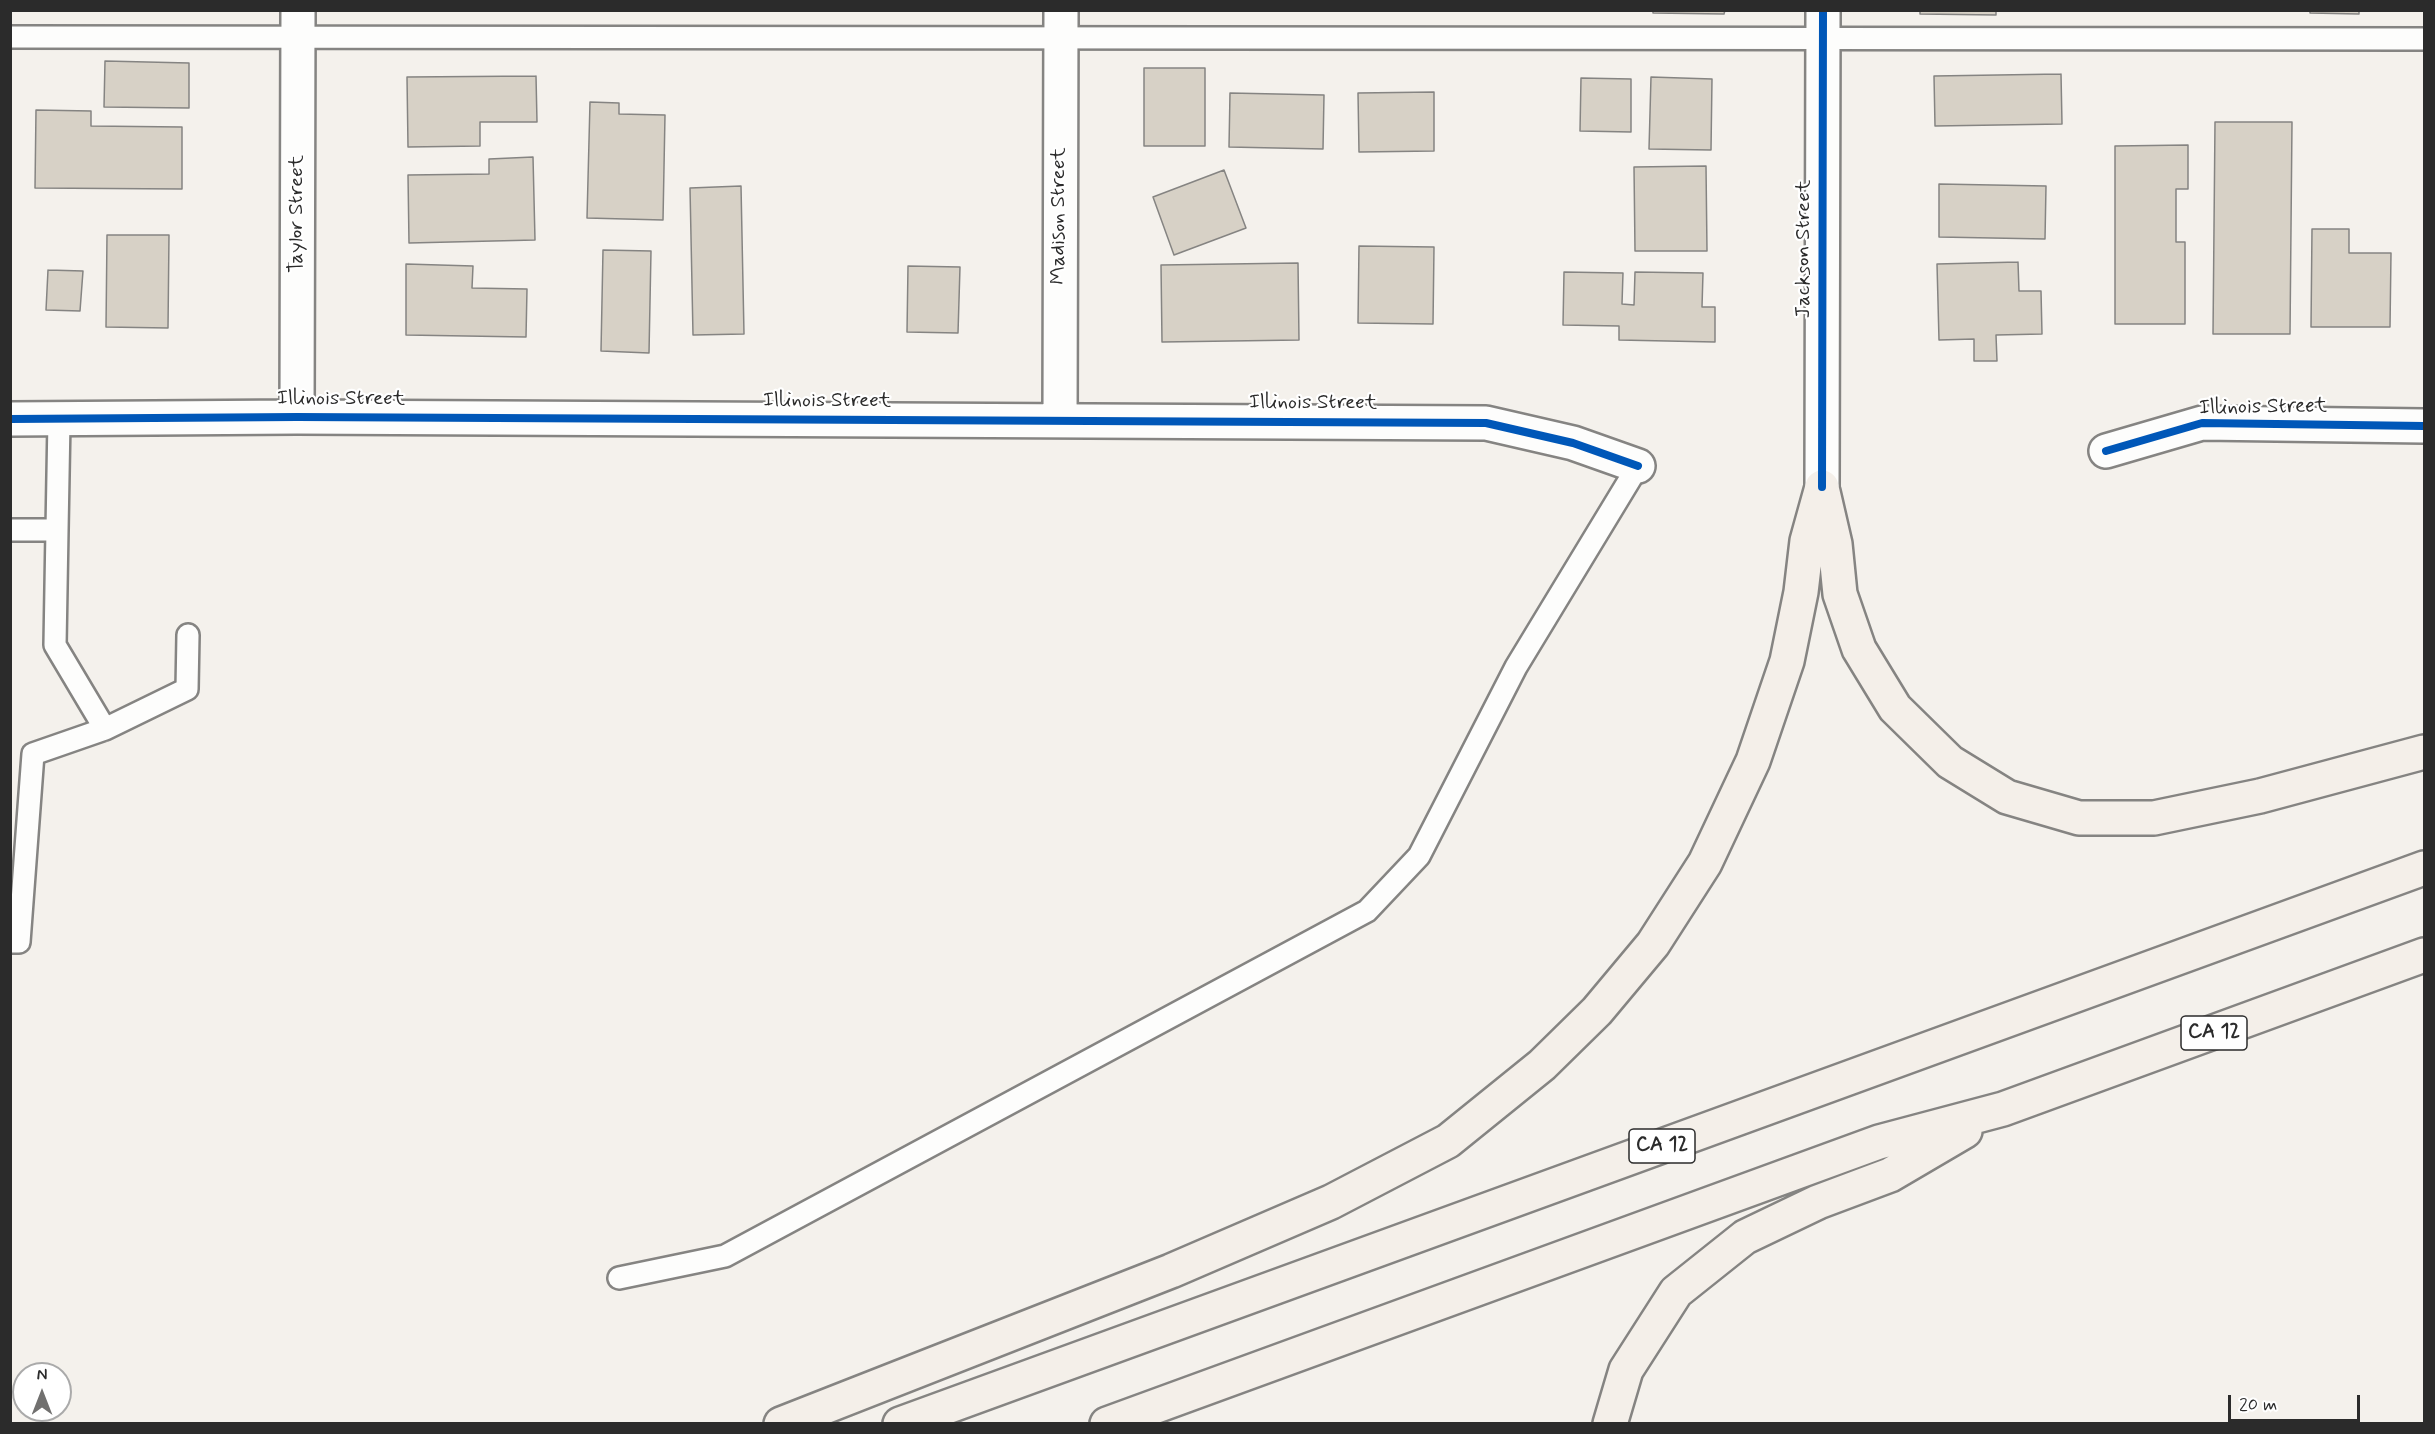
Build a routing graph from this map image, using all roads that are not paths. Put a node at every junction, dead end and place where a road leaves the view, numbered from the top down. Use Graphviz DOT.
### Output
graph roads {
  1 [pos="298,24"];
  2 [pos="1061,24"];
  3 [pos="1823,24"];
  4 [pos="10,36"];
  5 [pos="2424,39"];
  6 [pos="297,417"];
  7 [pos="10,419"];
  8 [pos="59,420"];
  9 [pos="1060,421"];
  10 [pos="2424,426"];
  11 [pos="2106,451"];
  12 [pos="1638,466"];
  13 [pos="1822,488"];
  14 [pos="10,530"];
  15 [pos="57,530"];
  16 [pos="188,635"];
  17 [pos="105,729"];
  18 [pos="2424,752"];
  19 [pos="2424,868"];
  20 [pos="10,942"];
  21 [pos="2424,955"];
  22 [pos="2003,1109"];
  23 [pos="619,1278"];
  24 [pos="781,1424"];
  25 [pos="900,1424"];
  26 [pos="1107,1424"];
  27 [pos="1610,1424"];
  1 -- 2 [label="lane"];
  1 -- 4 [label="lane"];
  1 -- 6 [label="street, Taylor Street"];
  2 -- 3 [label="lane"];
  2 -- 9 [label="street, Madison Street"];
  3 -- 5 [label="lane"];
  3 -- 13 [label="street, Jackson Street"];
  6 -- 8 [label="street, Illinois Street"];
  6 -- 9 [label="street, Illinois Street"];
  7 -- 8 [label="street, Illinois Street"];
  8 -- 15 [label="lane"];
  9 -- 12 [label="street, Illinois Street"];
  10 -- 11 [label="street, Illinois Street"];
  12 -- 23 [label="lane"];
  13 -- 18 [label="highway"];
  13 -- 24 [label="highway"];
  14 -- 15 [label="lane"];
  15 -- 17 [label="lane"];
  16 -- 17 [label="lane"];
  17 -- 20 [label="lane"];
  19 -- 25 [label="highway, CA 12"];
  21 -- 22 [label="highway, CA 12"];
  22 -- 26 [label="highway, CA 12"];
  22 -- 27 [label="highway"];
}
